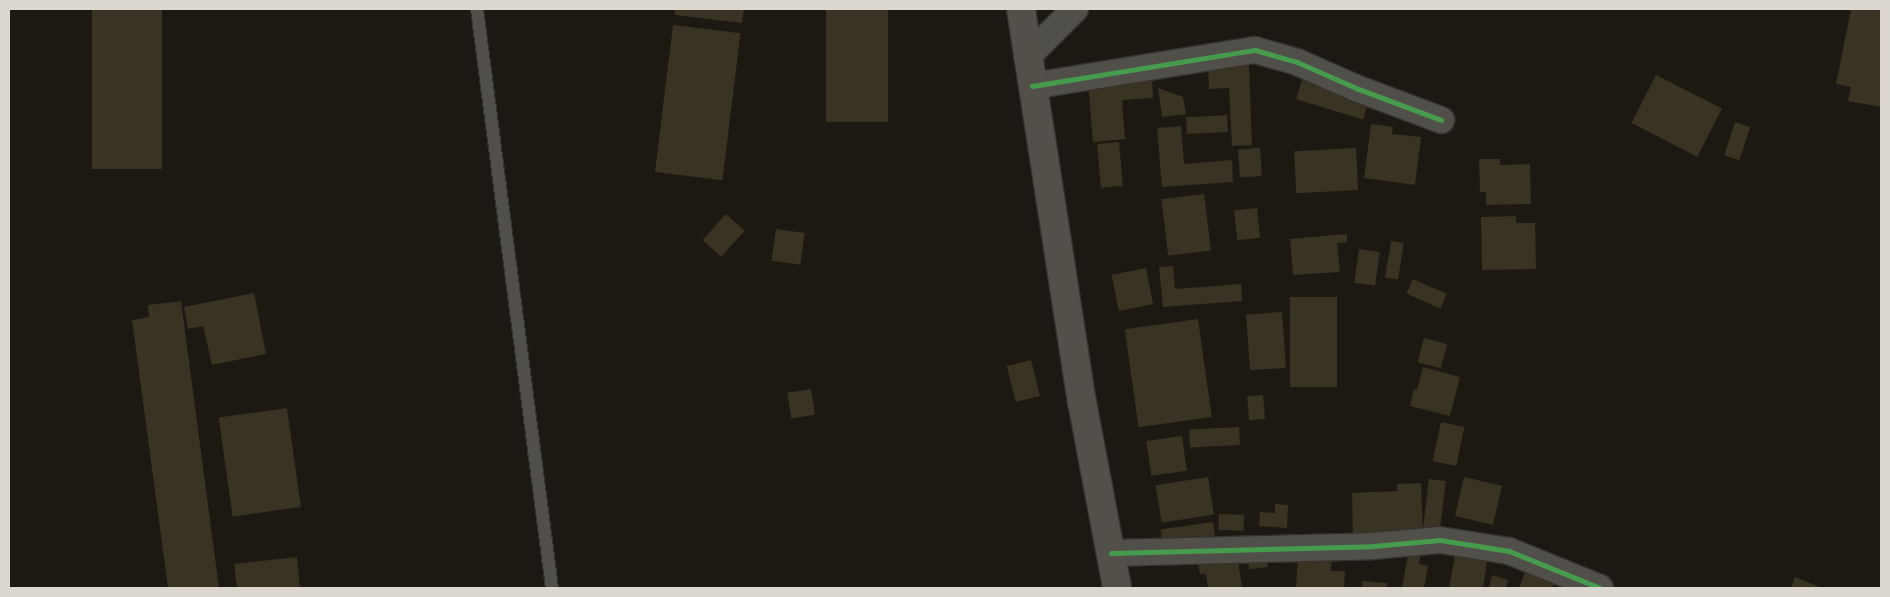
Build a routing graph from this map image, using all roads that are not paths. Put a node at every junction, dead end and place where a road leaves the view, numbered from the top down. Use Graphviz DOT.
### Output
graph roads {
  1 [pos="477,9"];
  2 [pos="1021,9"];
  3 [pos="1075,9"];
  4 [pos="1027,57"];
  5 [pos="1032,86"];
  6 [pos="1442,120"];
  7 [pos="1111,553"];
  8 [pos="552,588"];
  9 [pos="1118,588"];
  10 [pos="1600,588"];
  1 -- 8 [label="lane"];
  2 -- 4 [label="main road"];
  3 -- 4 [label="street"];
  4 -- 5 [label="main road"];
  5 -- 6 [label="street"];
  5 -- 7 [label="main road"];
  7 -- 9 [label="main road"];
  7 -- 10 [label="street"];
}
